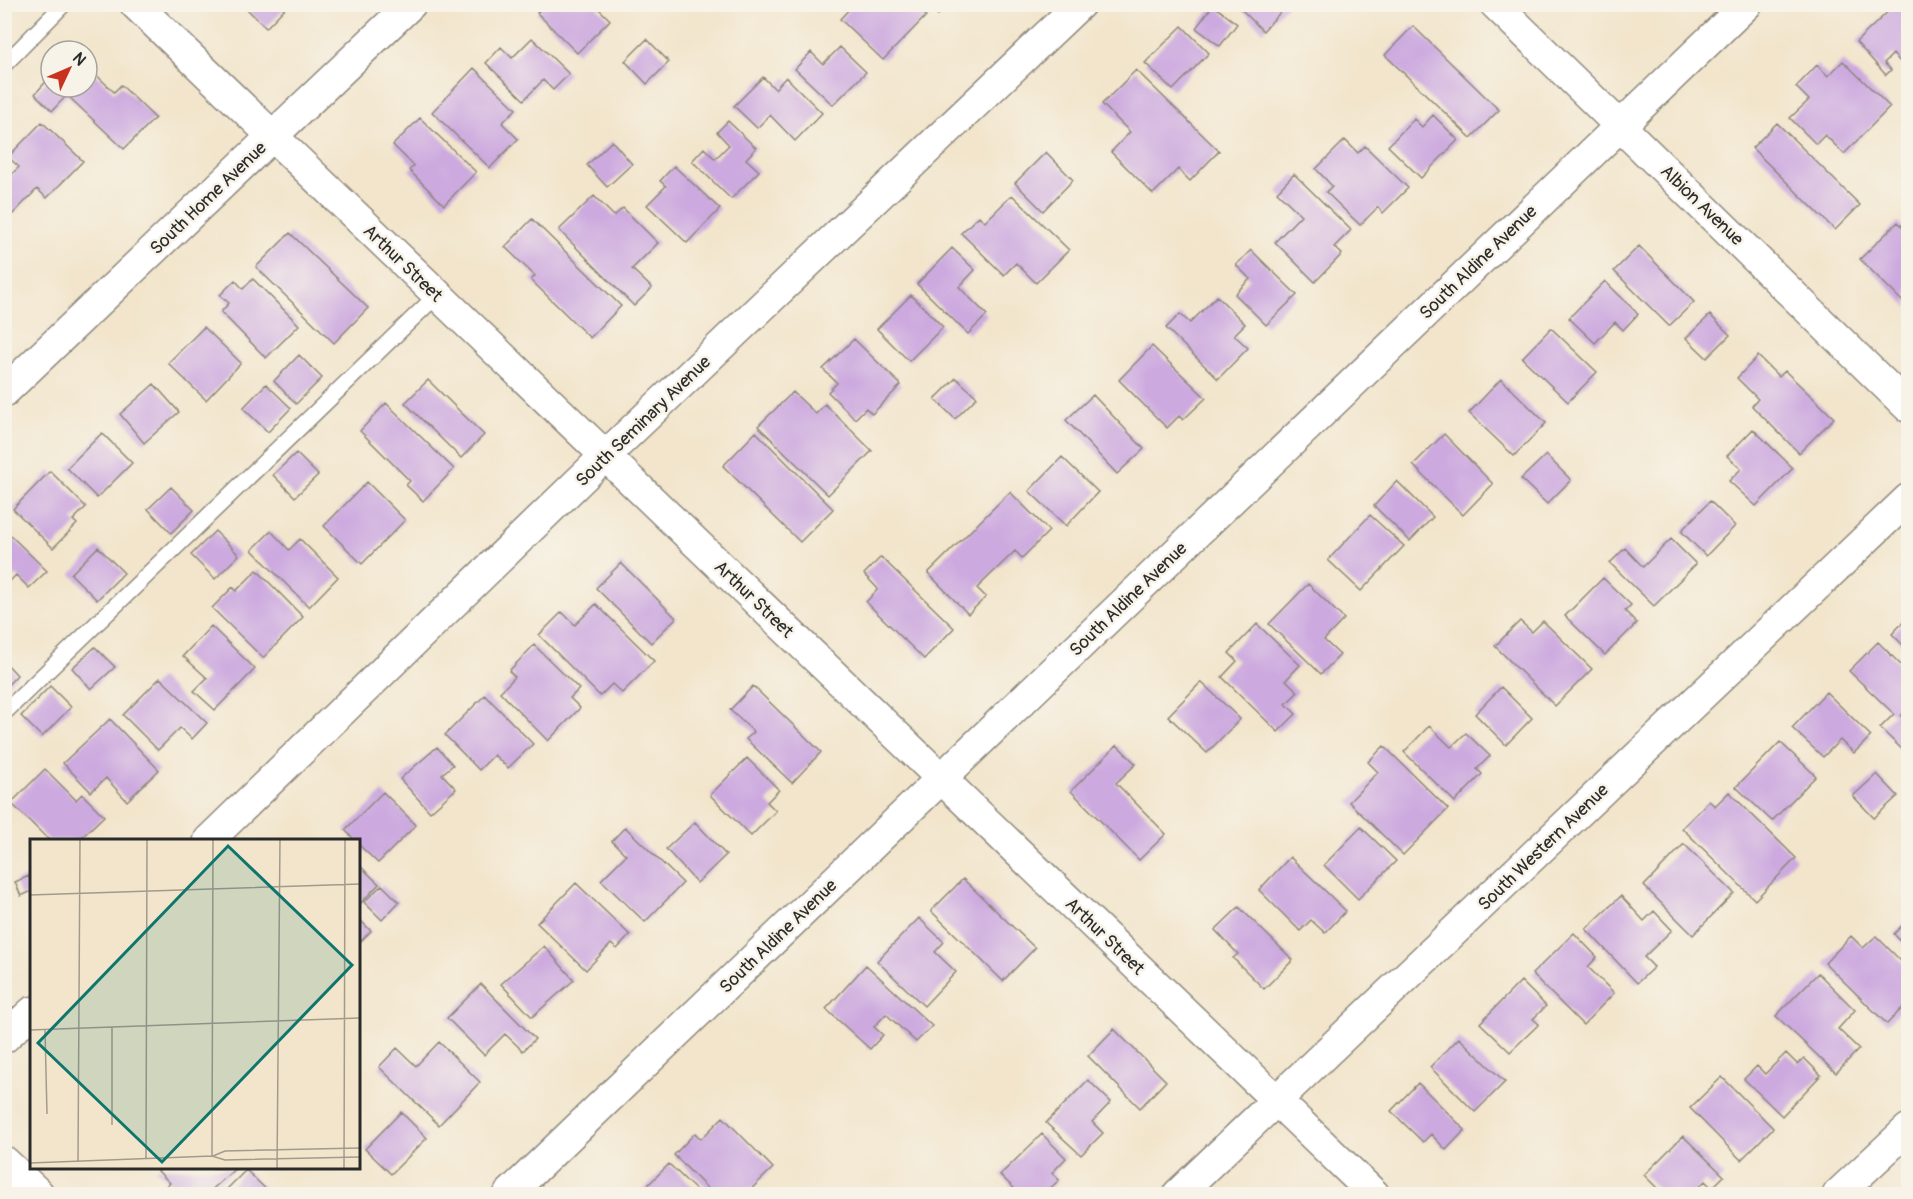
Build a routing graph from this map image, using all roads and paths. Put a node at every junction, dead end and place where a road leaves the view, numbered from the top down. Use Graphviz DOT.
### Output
graph roads {
  1 [pos="64,4"];
  2 [pos="135,4"];
  3 [pos="411,4"];
  4 [pos="1080,4"];
  5 [pos="1495,4"];
  6 [pos="1747,4"];
  7 [pos="4,65"];
  8 [pos="1621,126"];
  9 [pos="272,137"];
  10 [pos="437,296"];
  11 [pos="4,392"];
  12 [pos="1908,407"];
  13 [pos="605,456"];
  14 [pos="1908,498"];
  15 [pos="4,713"];
  16 [pos="941,779"];
  17 [pos="209,839"];
  18 [pos="30,1014"];
  19 [pos="4,1038"];
  20 [pos="1276,1101"];
  21 [pos="1908,1129"];
  22 [pos="4,1163"];
  23 [pos="37,1194"];
  24 [pos="509,1194"];
  25 [pos="1178,1194"];
  26 [pos="1374,1194"];
  27 [pos="1838,1194"];
  1 -- 7 [label="lane"];
  2 -- 9 [label="street, Arthur Street"];
  3 -- 9 [label="street, South Home Avenue"];
  4 -- 13 [label="street, South Seminary Avenue"];
  5 -- 8 [label="street, Albion Avenue"];
  6 -- 8 [label="street, South Aldine Avenue"];
  8 -- 12 [label="street, Albion Avenue"];
  8 -- 16 [label="street, South Aldine Avenue"];
  9 -- 10 [label="street, Arthur Street"];
  9 -- 11 [label="street, South Home Avenue"];
  10 -- 13 [label="street, Arthur Street"];
  10 -- 15 [label="lane"];
  13 -- 16 [label="street, Arthur Street"];
  13 -- 17 [label="street, South Seminary Avenue"];
  14 -- 20 [label="street, South Western Avenue"];
  16 -- 20 [label="street, Arthur Street"];
  16 -- 24 [label="street, South Aldine Avenue"];
  18 -- 19 [label="street"];
  20 -- 25 [label="street, South Western Avenue"];
  20 -- 26 [label="street, Arthur Street"];
  21 -- 27 [label="street"];
  22 -- 23 [label="street"];
}
